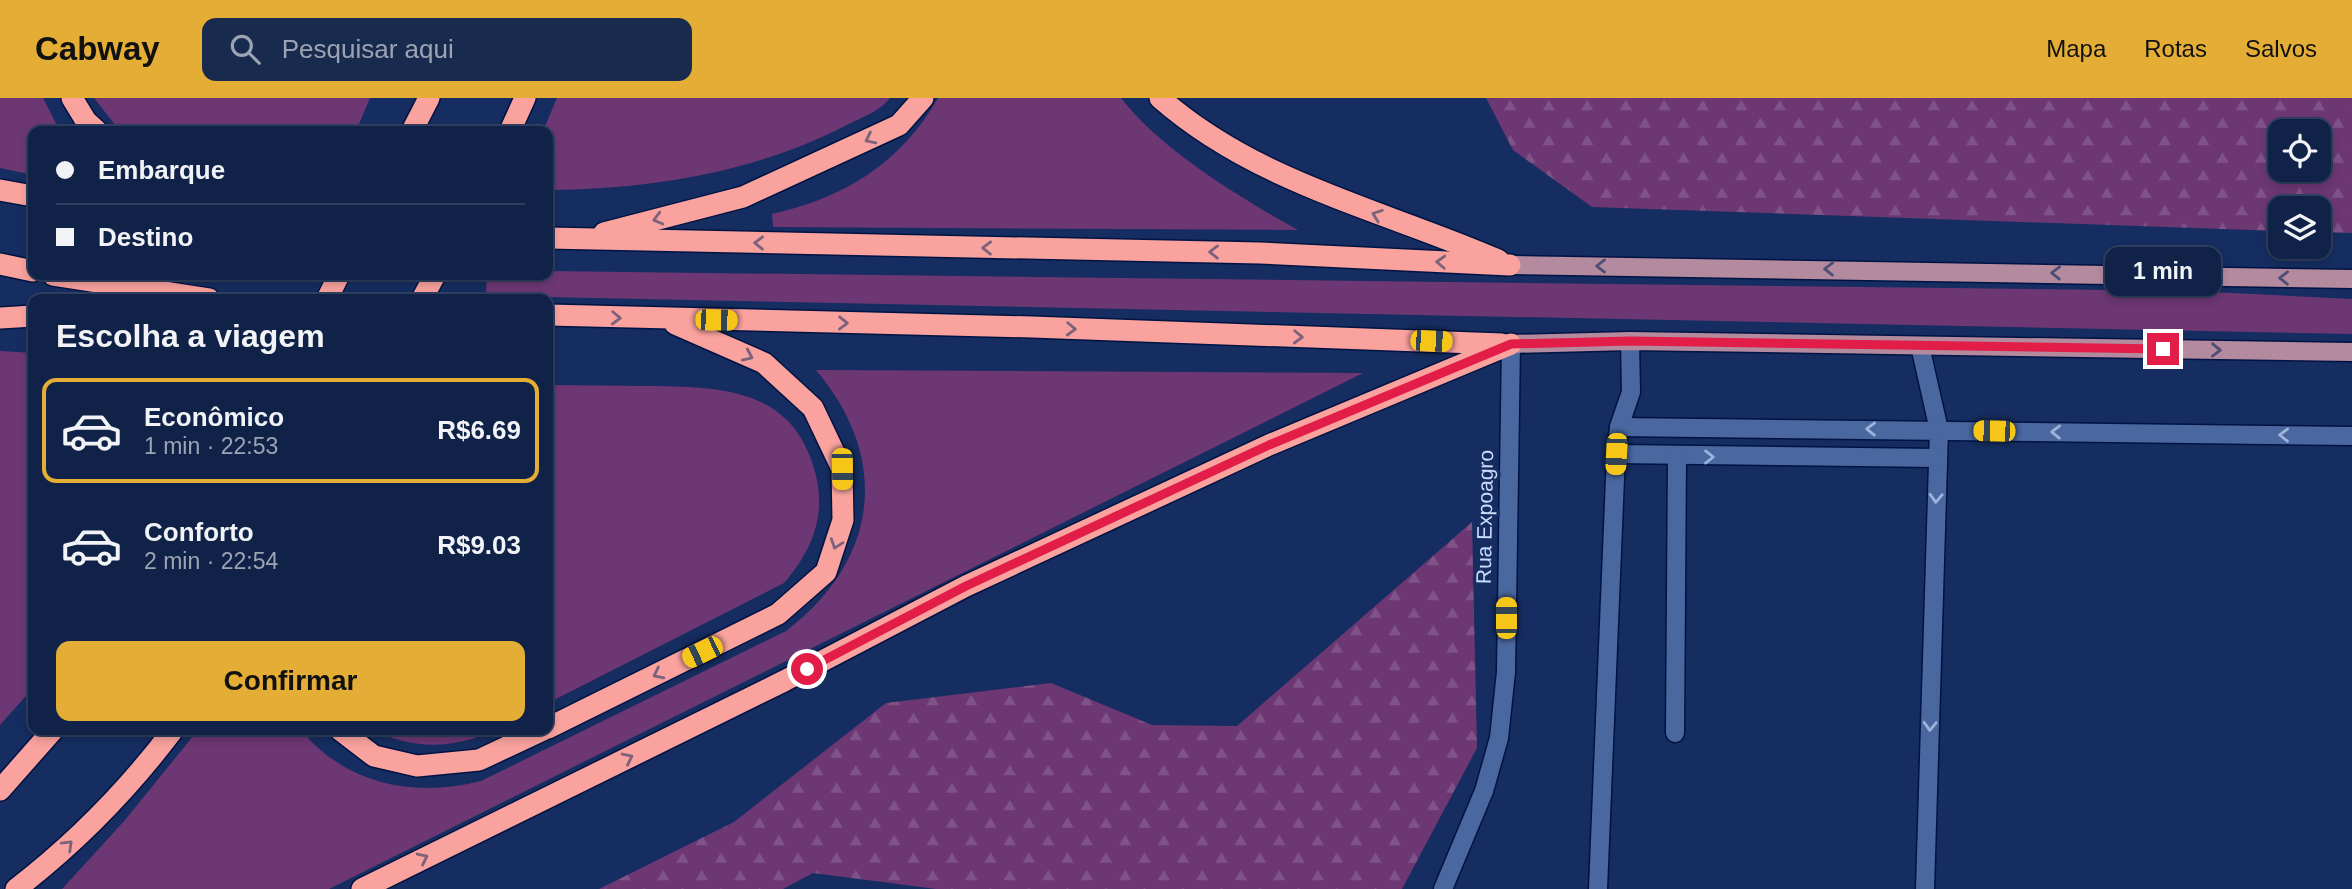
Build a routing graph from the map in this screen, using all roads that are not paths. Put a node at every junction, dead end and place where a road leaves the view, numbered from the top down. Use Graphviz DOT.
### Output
graph roads {
  1 [pos="72,98"];
  2 [pos="429,98"];
  3 [pos="525,98"];
  4 [pos="923,98"];
  5 [pos="1160,98"];
  6 [pos="92,126"];
  7 [pos="415,126"];
  8 [pos="512,126"];
  9 [pos="0,190"];
  10 [pos="28,195"];
  11 [pos="553,238"];
  12 [pos="579,240"];
  13 [pos="0,264"];
  14 [pos="1510,265"];
  15 [pos="28,270"];
  16 [pos="2352,279"];
  17 [pos="86,280"];
  18 [pos="177,294"];
  19 [pos="553,315"];
  20 [pos="28,316"];
  21 [pos="0,318"];
  22 [pos="663,319"];
  23 [pos="1630,341"];
  24 [pos="1511,344"];
  25 [pos="1920,346"];
  26 [pos="2352,352"];
  27 [pos="1619,427"];
  28 [pos="1939,430"];
  29 [pos="2352,436"];
  30 [pos="1616,454"];
  31 [pos="1678,456"];
  32 [pos="1937,458"];
  33 [pos="553,725"];
  34 [pos="1675,733"];
  35 [pos="49,735"];
  36 [pos="169,735"];
  37 [pos="347,735"];
  38 [pos="532,735"];
  39 [pos="0,790"];
  40 [pos="16,889"];
  41 [pos="362,889"];
  42 [pos="1443,889"];
  43 [pos="1598,889"];
  44 [pos="1925,889"];
  1 -- 6 [label="highway"];
  2 -- 7 [label="highway"];
  3 -- 8 [label="highway"];
  4 -- 12 [label="highway, one-way"];
  14 -- 5 [label="highway, one-way"];
  9 -- 10 [label="highway"];
  11 -- 12 [label="highway"];
  14 -- 12 [label="highway, one-way"];
  13 -- 15 [label="highway"];
  16 -- 14 [label="main road, one-way"];
  17 -- 18 [label="highway"];
  19 -- 22 [label="highway, one-way"];
  20 -- 21 [label="highway"];
  22 -- 24 [label="highway, one-way"];
  22 -- 33 [label="highway, one-way"];
  23 -- 24 [label="main road"];
  23 -- 25 [label="main road"];
  23 -- 27 [label="street"];
  41 -- 24 [label="highway, one-way"];
  24 -- 42 [label="street, Rua Expoagro"];
  25 -- 26 [label="main road, one-way"];
  25 -- 28 [label="street"];
  28 -- 27 [label="street, one-way"];
  27 -- 30 [label="street"];
  29 -- 28 [label="street, one-way"];
  28 -- 32 [label="street"];
  30 -- 31 [label="street"];
  30 -- 43 [label="street"];
  31 -- 32 [label="street, one-way"];
  31 -- 34 [label="street"];
  32 -- 44 [label="street, one-way"];
  35 -- 39 [label="highway"];
  40 -- 36 [label="highway, one-way"];
  37 -- 38 [label="highway"];
}
